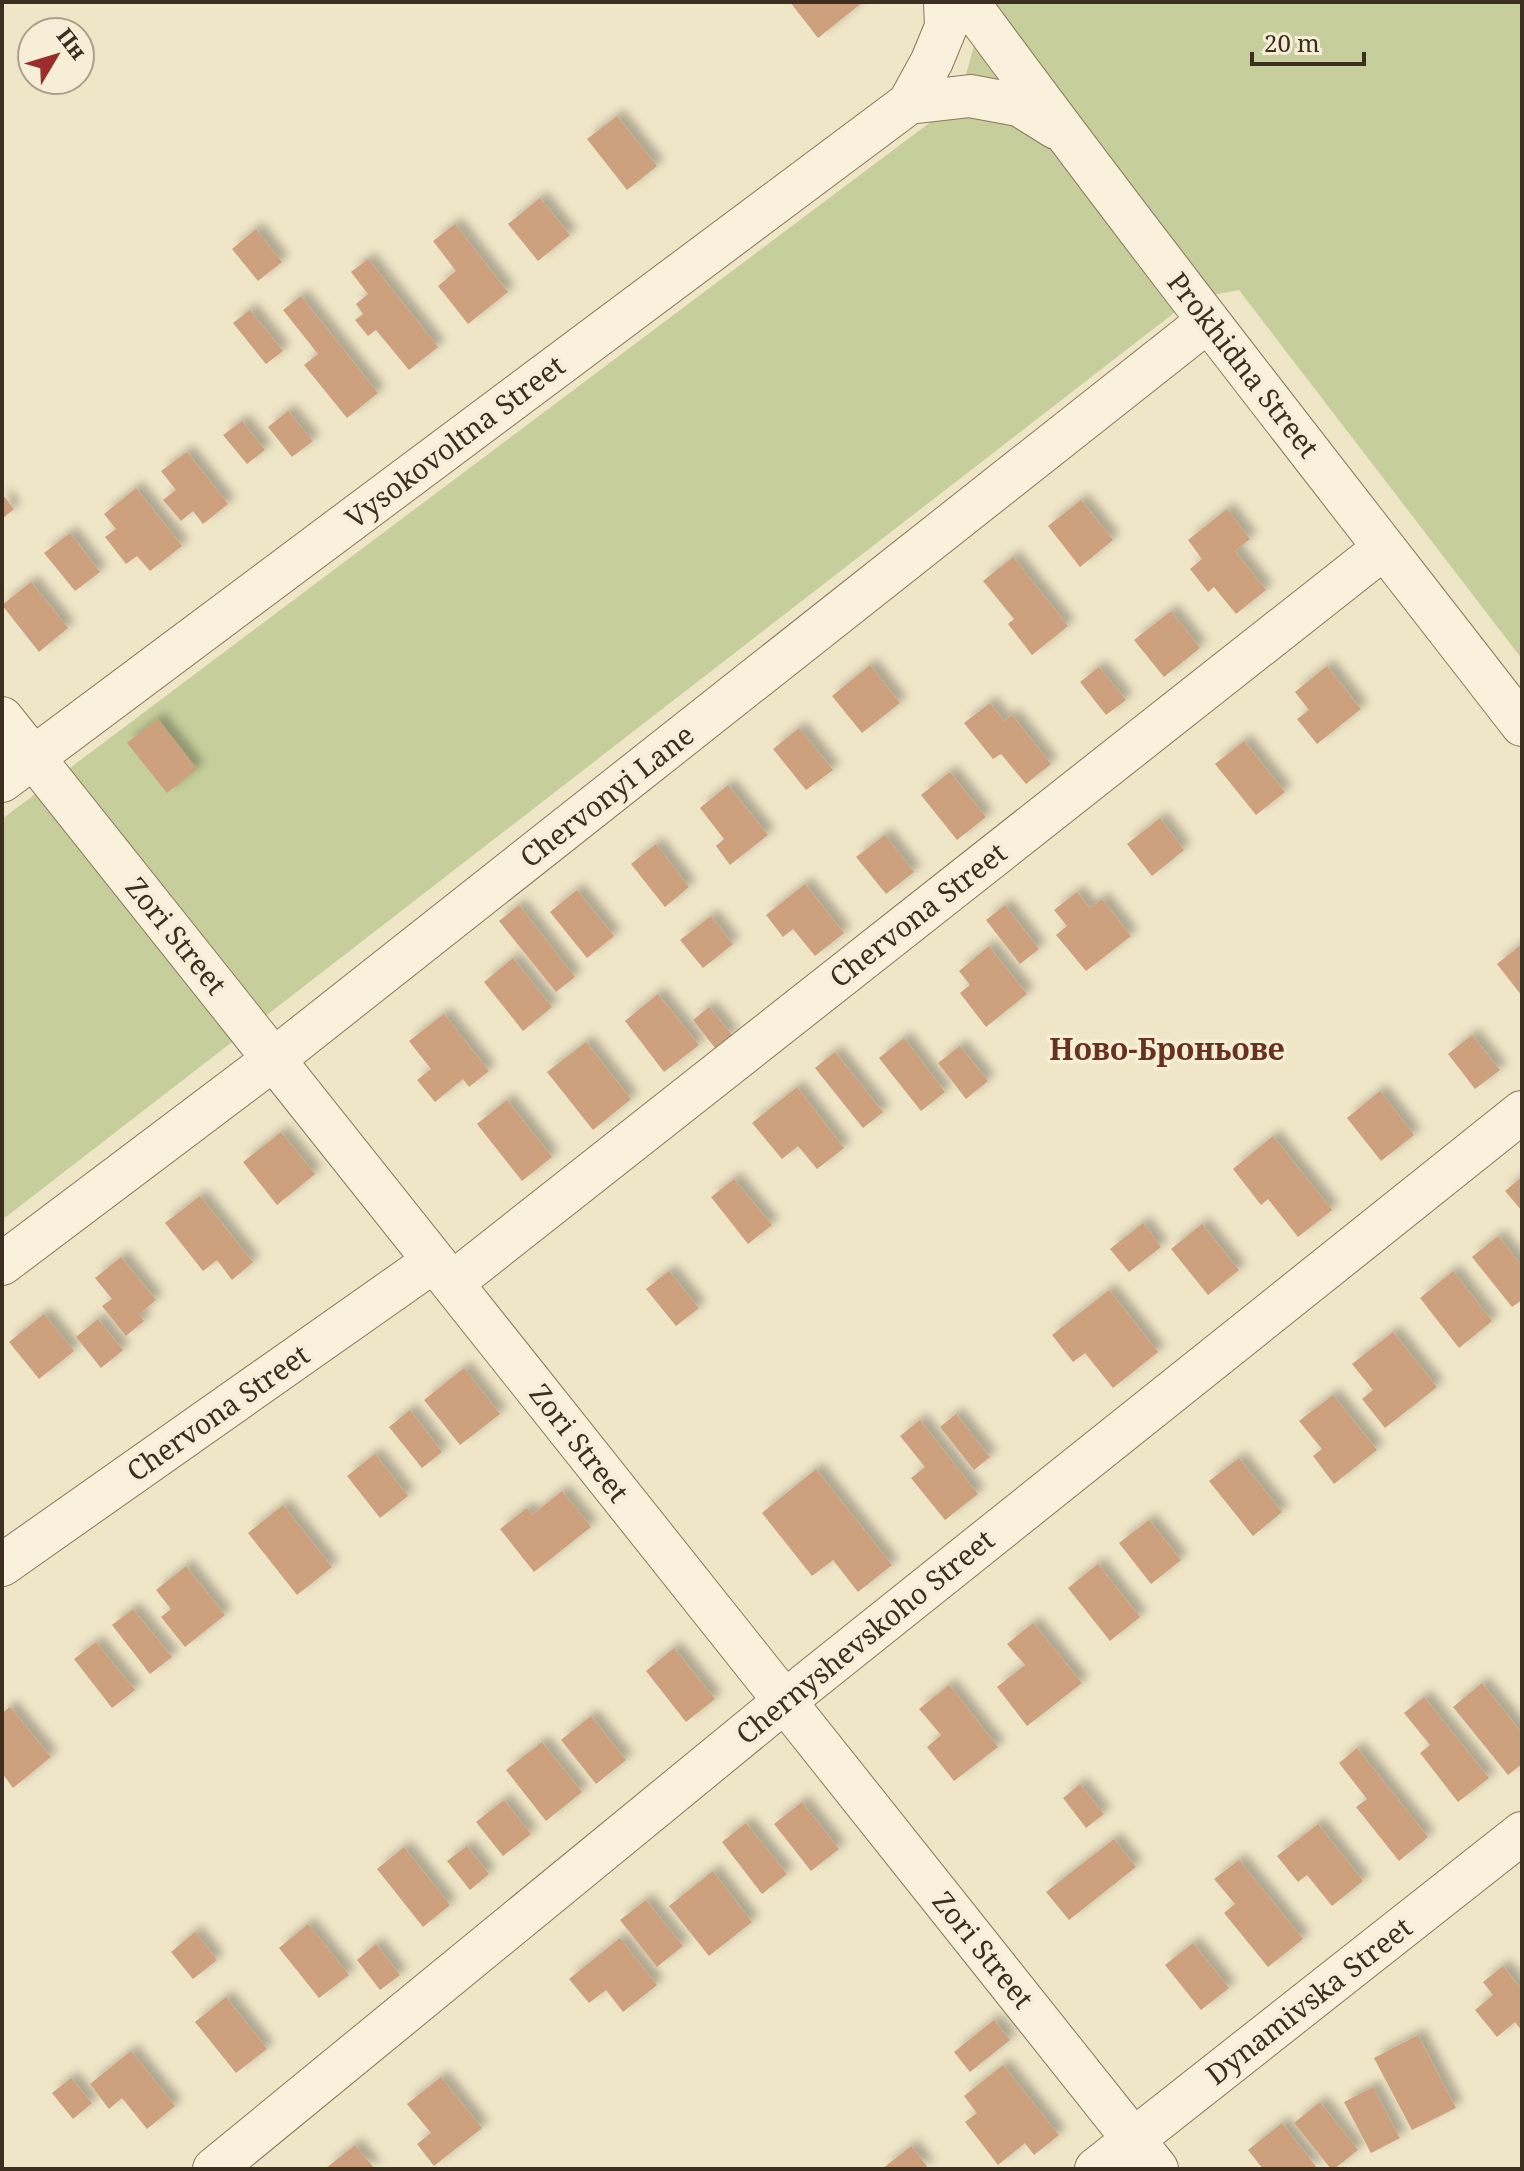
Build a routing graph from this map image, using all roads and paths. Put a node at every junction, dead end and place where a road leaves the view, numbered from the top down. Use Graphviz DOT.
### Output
graph roads {
  1 [pos="945,2"];
  2 [pos="968,2"];
  3 [pos="909,103"];
  4 [pos="1064,132"];
  5 [pos="1208,321"];
  6 [pos="1384,548"];
  7 [pos="2,718"];
  8 [pos="1522,725"];
  9 [pos="18,769"];
  10 [pos="274,1059"];
  11 [pos="1522,1112"];
  12 [pos="2,1264"];
  13 [pos="443,1272"];
  14 [pos="2,1565"];
  15 [pos="785,1701"];
  16 [pos="1522,1833"];
  17 [pos="1145,2154"];
  18 [pos="214,2169"];
  19 [pos="1096,2169"];
  1 -- 3 [label="street, Vysokovoltna Street"];
  2 -- 4 [label="street, Prokhidna Street"];
  3 -- 4 [label="street"];
  3 -- 9 [label="street, Vysokovoltna Street"];
  4 -- 5 [label="street, Prokhidna Street"];
  5 -- 6 [label="street, Prokhidna Street"];
  5 -- 10 [label="street, Chervonyi Lane"];
  6 -- 8 [label="street, Prokhidna Street"];
  6 -- 13 [label="street, Chervona Street"];
  7 -- 9 [label="street, Zori Street"];
  9 -- 10 [label="street, Zori Street"];
  10 -- 12 [label="street, Chervonyi Lane"];
  10 -- 13 [label="street, Zori Street"];
  11 -- 15 [label="street, Chernyshevskoho Street"];
  13 -- 14 [label="street, Chervona Street"];
  13 -- 15 [label="street, Zori Street"];
  15 -- 17 [label="street, Zori Street"];
  15 -- 18 [label="street, Chernyshevskoho Street"];
  16 -- 17 [label="street, Dynamivska Street"];
  17 -- 19 [label="street, Dynamivska Street"];
}
